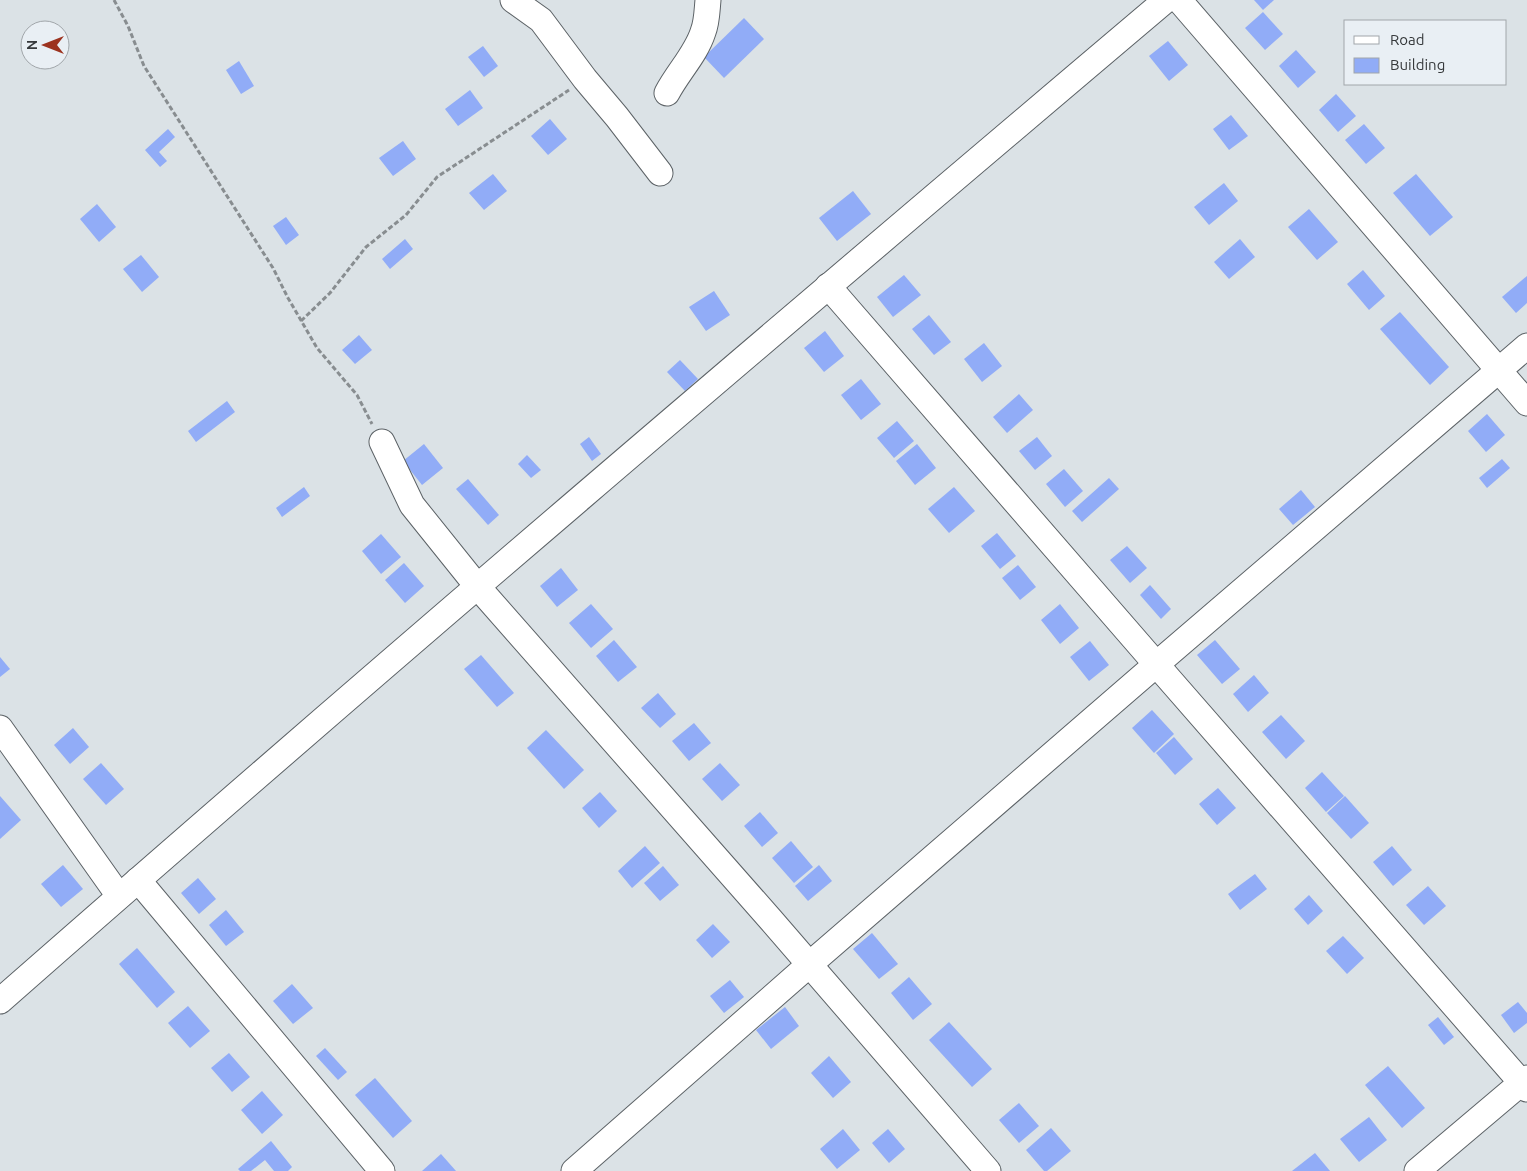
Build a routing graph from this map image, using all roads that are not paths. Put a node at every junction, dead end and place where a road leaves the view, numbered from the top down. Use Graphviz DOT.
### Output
graph roads {
  1 [pos="513,0"];
  2 [pos="708,0"];
  3 [pos="1166,0"];
  4 [pos="1179,0"];
  5 [pos="666,93"];
  6 [pos="660,173"];
  7 [pos="828,286"];
  8 [pos="1527,346"];
  9 [pos="1499,370"];
  10 [pos="1527,403"];
  11 [pos="382,442"];
  12 [pos="477,586"];
  13 [pos="1156,664"];
  14 [pos="0,728"];
  15 [pos="138,880"];
  16 [pos="119,896"];
  17 [pos="810,964"];
  18 [pos="0,1001"];
  19 [pos="1525,1083"];
  20 [pos="382,1171"];
  21 [pos="574,1171"];
  22 [pos="988,1171"];
  23 [pos="1417,1171"];
  1 -- 6 [label="street"];
  2 -- 5 [label="street"];
  3 -- 7 [label="street"];
  4 -- 9 [label="street"];
  7 -- 12 [label="street"];
  7 -- 13 [label="street"];
  8 -- 9 [label="street"];
  9 -- 10 [label="street"];
  9 -- 13 [label="street"];
  11 -- 12 [label="street"];
  12 -- 15 [label="street"];
  12 -- 17 [label="street"];
  13 -- 17 [label="street"];
  13 -- 19 [label="street"];
  14 -- 16 [label="street"];
  15 -- 16 [label="street"];
  15 -- 20 [label="street"];
  16 -- 18 [label="street"];
  17 -- 21 [label="street"];
  17 -- 22 [label="street"];
  19 -- 23 [label="street"];
}
